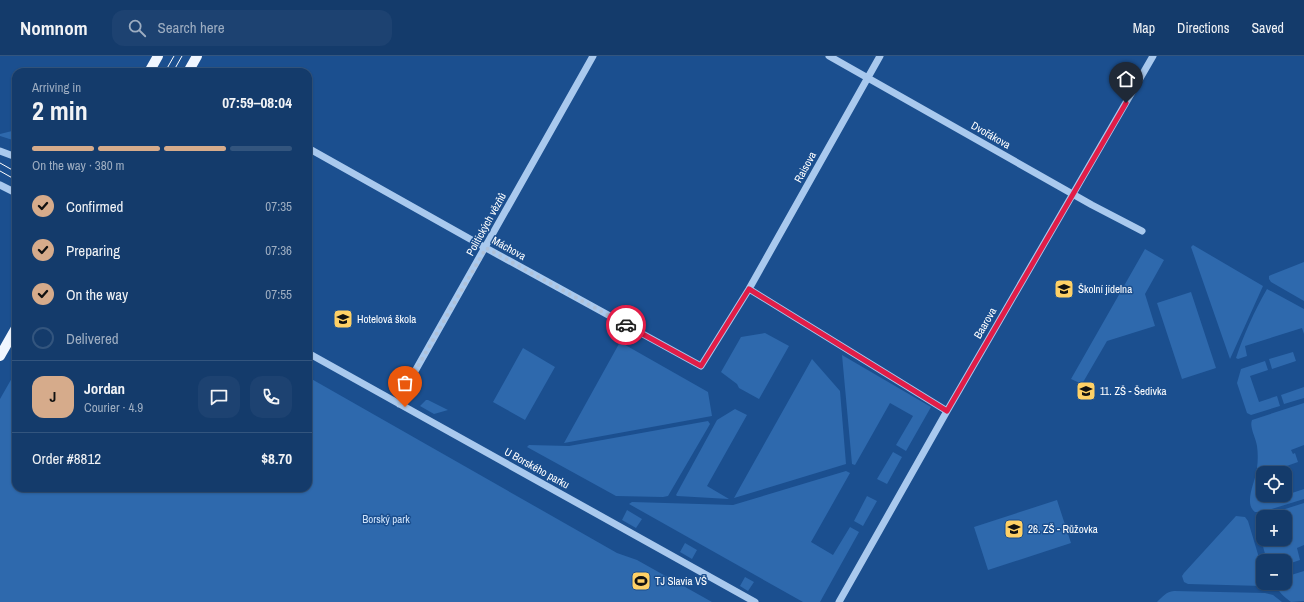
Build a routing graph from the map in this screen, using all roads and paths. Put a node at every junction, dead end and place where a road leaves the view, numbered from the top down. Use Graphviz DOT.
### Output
graph roads {
  1 [pos="158,56"];
  2 [pos="197,56"];
  3 [pos="593,56"];
  4 [pos="829,56"];
  5 [pos="880,56"];
  6 [pos="1153,56"];
  7 [pos="151,68"];
  8 [pos="190,68"];
  9 [pos="868,77"];
  10 [pos="312,150"];
  11 [pos="0,151"];
  12 [pos="12,156"];
  13 [pos="0,184"];
  14 [pos="12,191"];
  15 [pos="1073,194"];
  16 [pos="1142,231"];
  17 [pos="486,248"];
  18 [pos="749,289"];
  19 [pos="12,335"];
  20 [pos="312,355"];
  21 [pos="0,356"];
  22 [pos="701,366"];
  23 [pos="399,404"];
  24 [pos="947,411"];
  25 [pos="755,602"];
  26 [pos="839,602"];
  1 -- 7 [label="main road"];
  2 -- 8 [label="main road"];
  3 -- 17 [label="street, Politických vězňů"];
  4 -- 9 [label="street, Dvořákova"];
  5 -- 9 [label="street, Raisova"];
  6 -- 15 [label="street, Baarova"];
  9 -- 15 [label="street, Dvořákova"];
  9 -- 18 [label="street, Raisova"];
  10 -- 17 [label="street, Máchova"];
  11 -- 12 [label="street"];
  13 -- 14 [label="street"];
  15 -- 16 [label="street, Dvořákova"];
  15 -- 24 [label="street, Baarova"];
  17 -- 22 [label="street, Máchova"];
  17 -- 23 [label="street, Politických vězňů"];
  18 -- 22 [label="street, Raisova"];
  18 -- 24 [label="street"];
  19 -- 21 [label="main road"];
  20 -- 23 [label="street, U Borského parku"];
  23 -- 25 [label="street, U Borského parku"];
  24 -- 26 [label="street, Baarova"];
}
